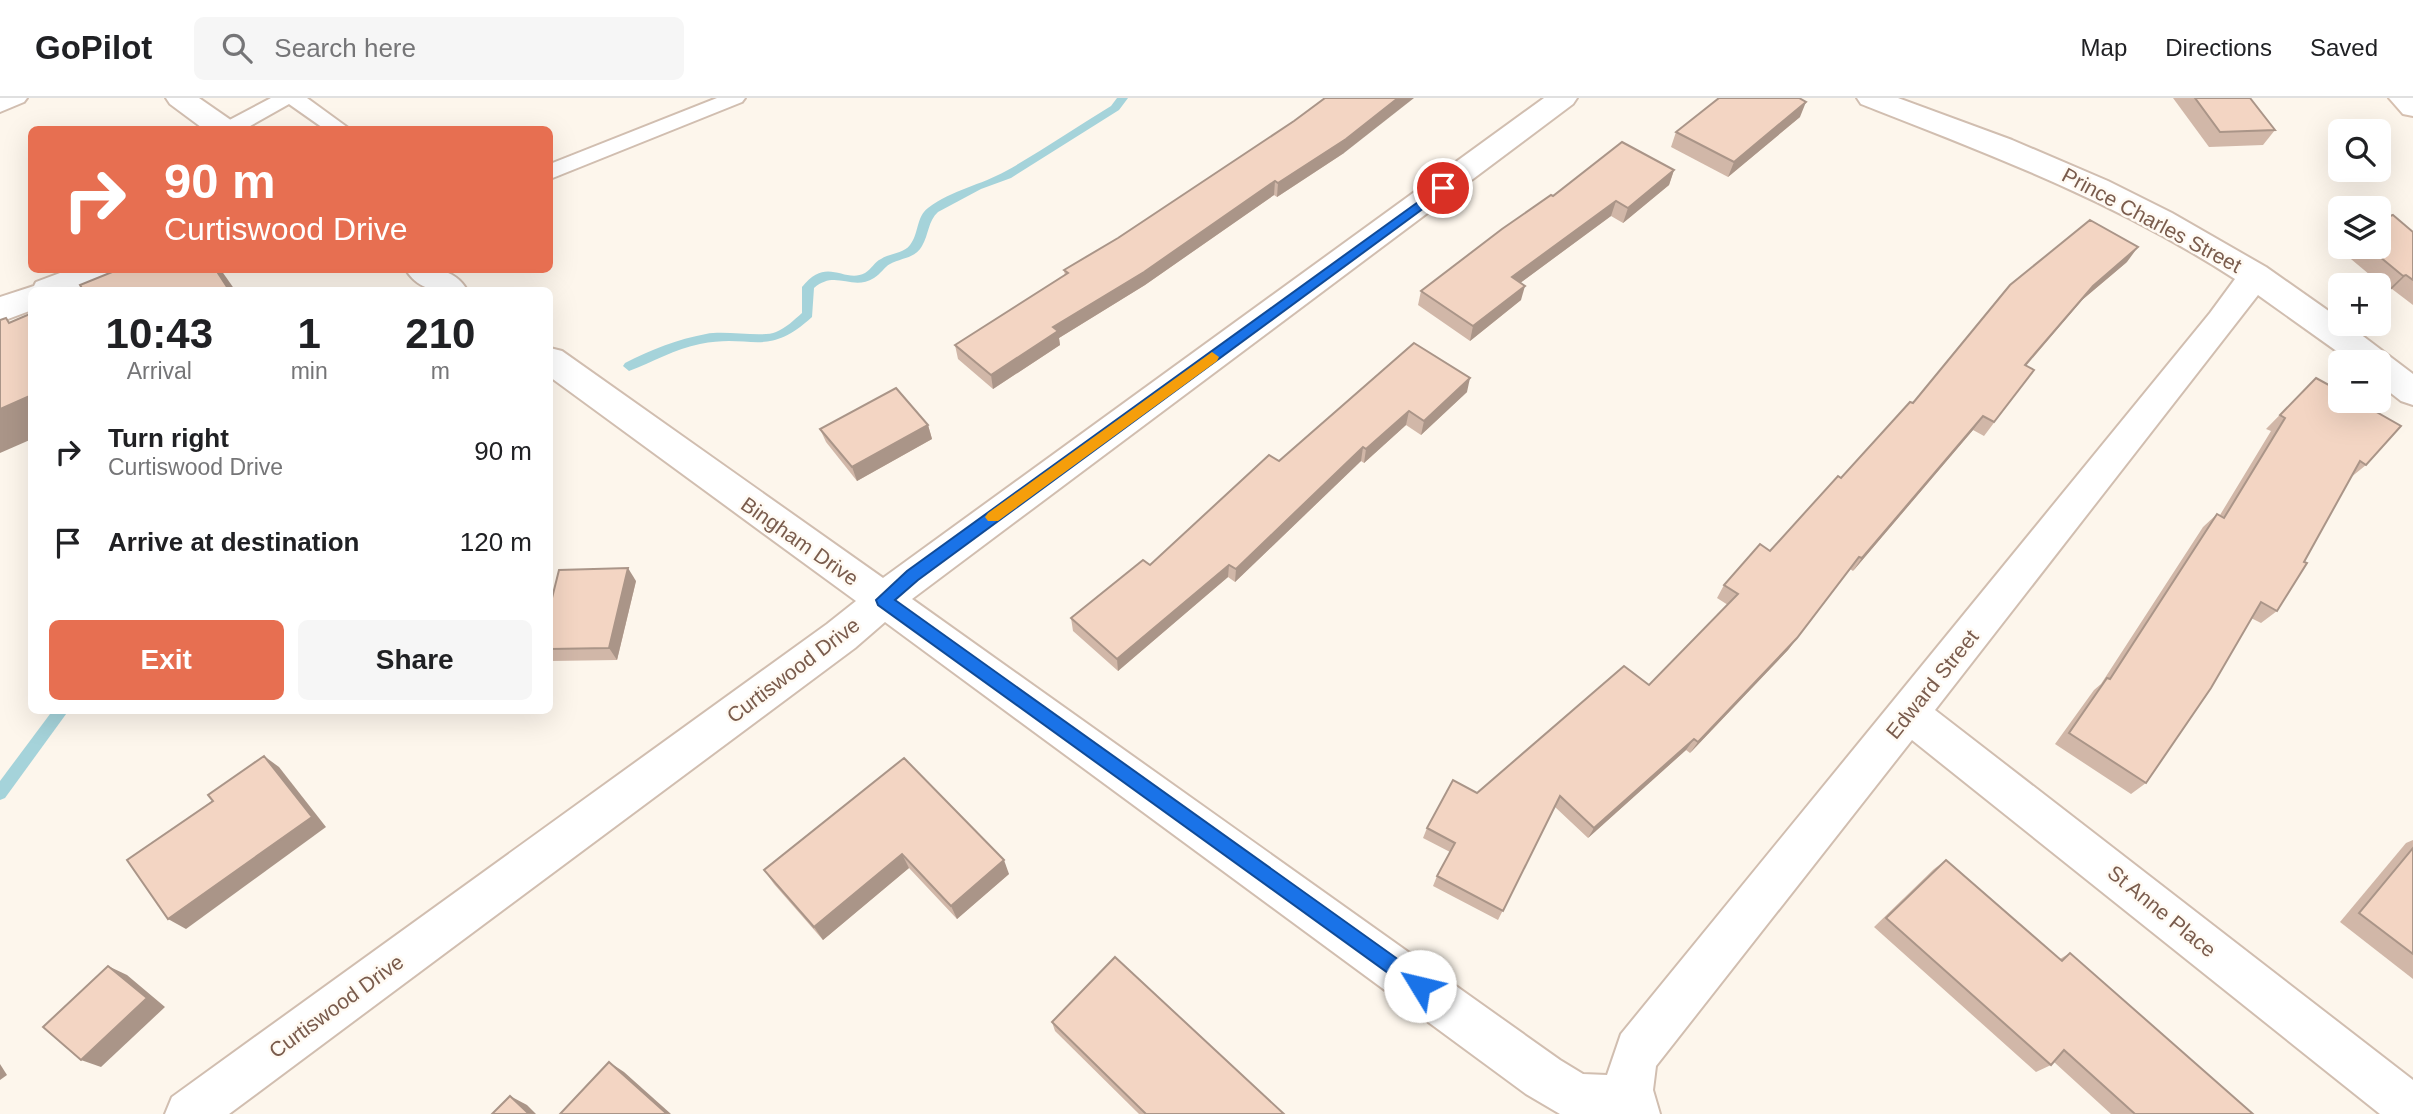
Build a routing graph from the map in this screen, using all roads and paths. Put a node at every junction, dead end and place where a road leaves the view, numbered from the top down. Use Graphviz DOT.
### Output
graph roads {
  1 [pos="18,98"];
  2 [pos="180,98"];
  3 [pos="286,98"];
  4 [pos="293,98"];
  5 [pos="736,98"];
  6 [pos="1563,98"];
  7 [pos="1871,98"];
  8 [pos="2403,98"];
  9 [pos="0,106"];
  10 [pos="2413,107"];
  11 [pos="220,126"];
  12 [pos="234,126"];
  13 [pos="335,126"];
  14 [pos="553,171"];
  15 [pos="91,273"];
  16 [pos="426,273"];
  17 [pos="2255,275"];
  18 [pos="56,287"];
  19 [pos="448,287"];
  20 [pos="28,299"];
  21 [pos="0,310"];
  22 [pos="2358,350"];
  23 [pos="553,362"];
  24 [pos="2391,375"];
  25 [pos="2413,391"];
  26 [pos="884,600"];
  27 [pos="1909,713"];
  28 [pos="1633,1107"];
  29 [pos="2413,1110"];
  30 [pos="189,1114"];
  1 -- 9 [label="lane"];
  2 -- 11 [label="street"];
  3 -- 12 [label="lane"];
  4 -- 13 [label="lane"];
  5 -- 14 [label="lane"];
  6 -- 26 [label="street, Curtiswood Drive"];
  7 -- 17 [label="street, Prince Charles Street"];
  8 -- 10 [label="street"];
  15 -- 18 [label="street"];
  16 -- 19 [label="street"];
  17 -- 22 [label="street, Prince Charles Street"];
  17 -- 27 [label="street, Edward Street"];
  20 -- 21 [label="street"];
  23 -- 26 [label="street, Bingham Drive"];
  24 -- 25 [label="street, Prince Charles Street"];
  26 -- 28 [label="street, Bingham Drive"];
  26 -- 30 [label="street, Curtiswood Drive"];
  27 -- 28 [label="street, Edward Street"];
  27 -- 29 [label="street, St Anne Place"];
}
